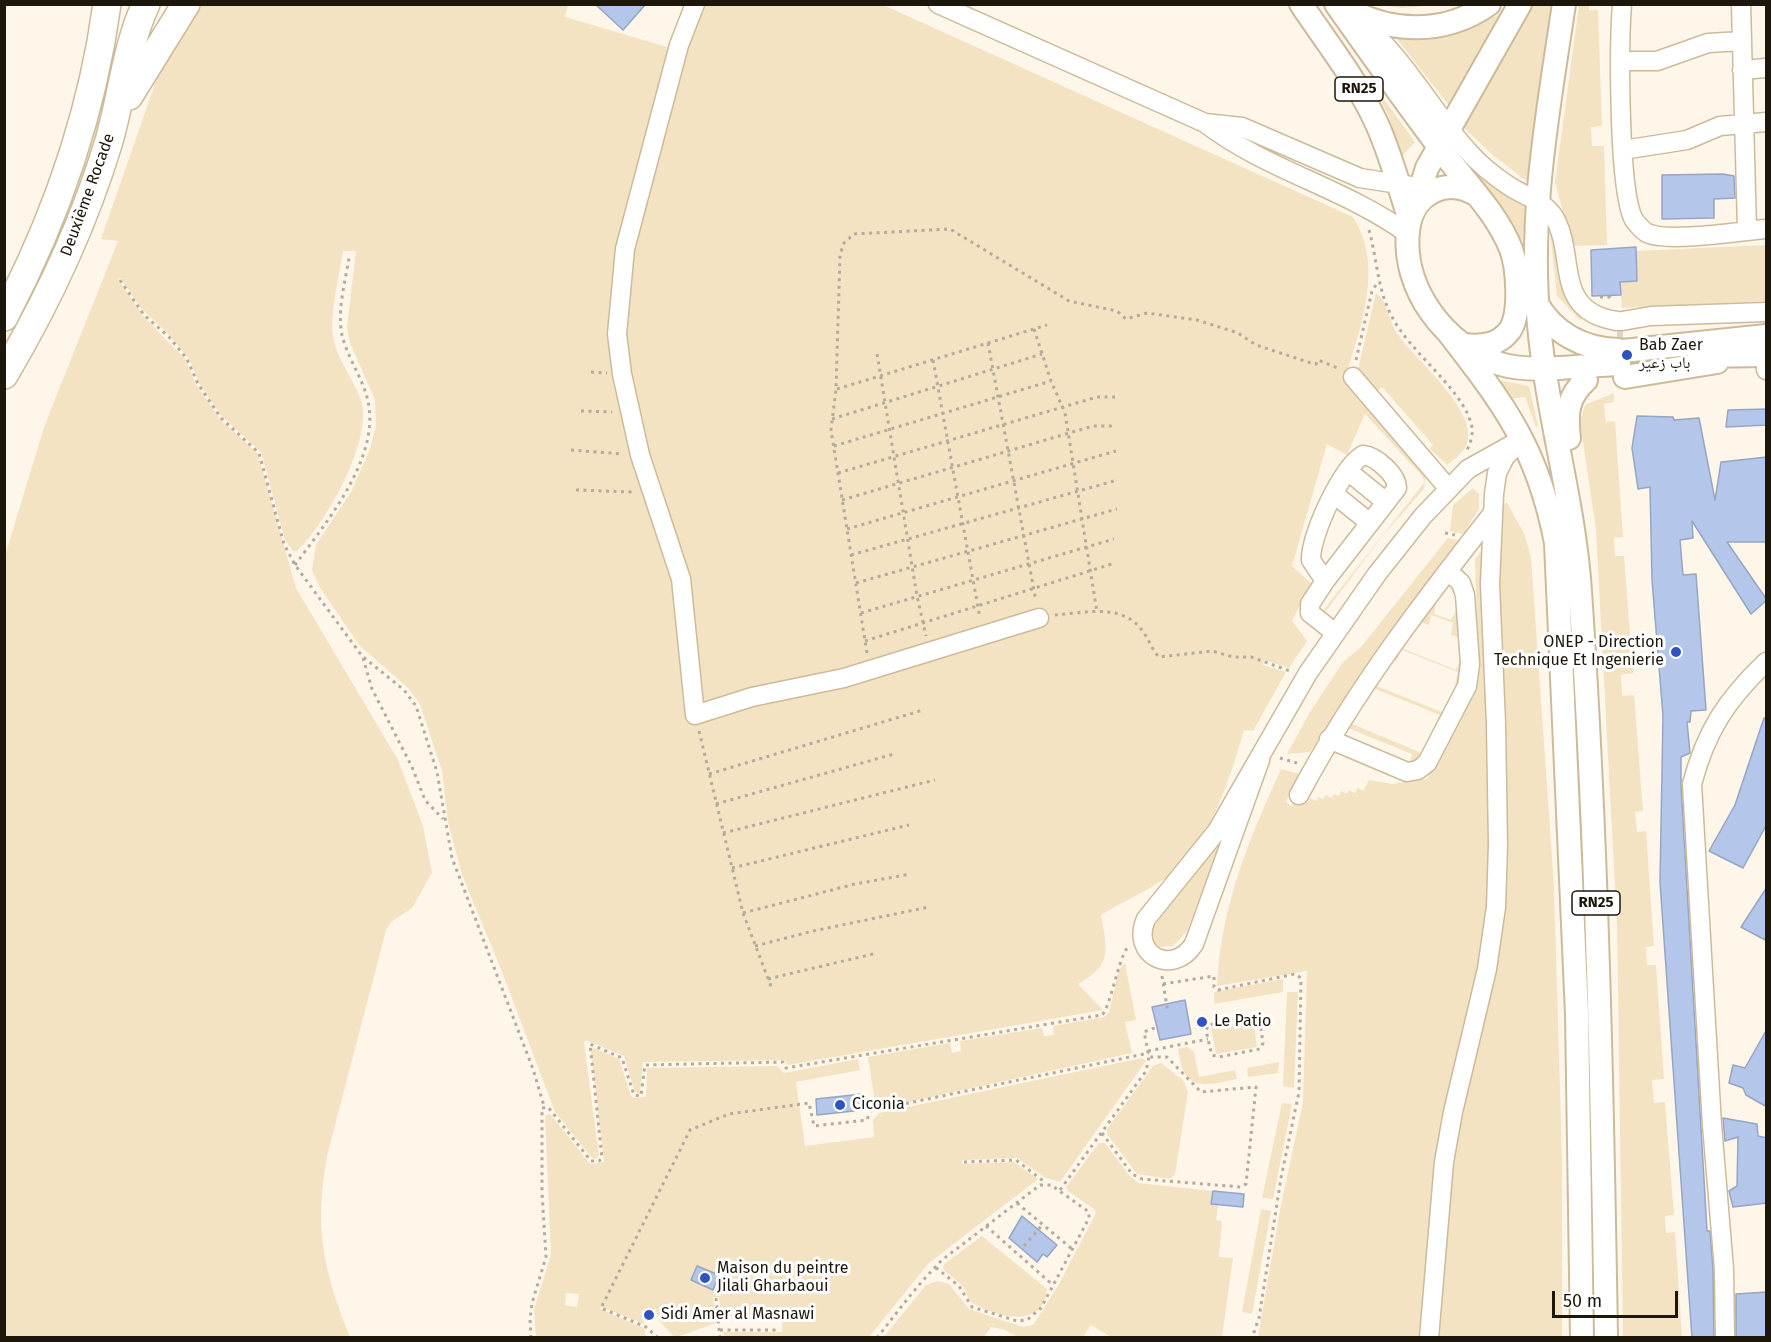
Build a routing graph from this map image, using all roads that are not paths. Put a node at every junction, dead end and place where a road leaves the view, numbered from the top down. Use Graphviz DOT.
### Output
graph roads {
  1 [pos="107,4"];
  2 [pos="146,4"];
  3 [pos="186,4"];
  4 [pos="695,4"];
  5 [pos="938,4"];
  6 [pos="1301,4"];
  7 [pos="1489,4"];
  8 [pos="1520,4"];
  9 [pos="1564,4"];
  10 [pos="1622,4"];
  11 [pos="1741,4"];
  12 [pos="1340,8"];
  13 [pos="1742,41"];
  14 [pos="1622,61"];
  15 [pos="1767,68"];
  16 [pos="1742,70"];
  17 [pos="1767,122"];
  18 [pos="1205,123"];
  19 [pos="1743,123"];
  20 [pos="113,127"];
  21 [pos="1444,138"];
  22 [pos="1623,150"];
  23 [pos="1477,195"];
  24 [pos="1537,202"];
  25 [pos="1415,203"];
  26 [pos="1767,229"];
  27 [pos="1747,230"];
  28 [pos="1512,252"];
  29 [pos="1536,269"];
  30 [pos="1517,287"];
  31 [pos="1537,305"];
  32 [pos="1767,312"];
  33 [pos="4,317"];
  34 [pos="1460,345"];
  35 [pos="1764,346"];
  36 [pos="1621,350"];
  37 [pos="1767,370"];
  38 [pos="1541,374"];
  39 [pos="4,375"];
  40 [pos="1353,376"];
  41 [pos="1586,380"];
  42 [pos="1523,439"];
  43 [pos="1564,469"];
  44 [pos="1348,472"];
  45 [pos="1448,488"];
  46 [pos="1334,494"];
  47 [pos="1386,502"];
  48 [pos="1492,514"];
  49 [pos="1370,523"];
  50 [pos="1448,571"];
  51 [pos="1325,581"];
  52 [pos="1039,618"];
  53 [pos="1334,632"];
  54 [pos="1767,662"];
  55 [pos="1329,739"];
  56 [pos="1260,760"];
  57 [pos="1299,795"];
  58 [pos="1429,1338"];
  59 [pos="1582,1338"];
  60 [pos="1606,1338"];
  61 [pos="1725,1338"];
  1 -- 33 [label="highway, Deuxième Rocade"];
  2 -- 20 [label="highway, Deuxième Rocade"];
  3 -- 20 [label="highway"];
  4 -- 52 [label="street"];
  5 -- 18 [label="street"];
  6 -- 25 [label="main road, RN25"];
  7 -- 12 [label="main road"];
  8 -- 21 [label="main road"];
  9 -- 24 [label="main road"];
  10 -- 14 [label="street"];
  11 -- 13 [label="street"];
  12 -- 21 [label="main road, RN25"];
  13 -- 14 [label="street"];
  13 -- 16 [label="street"];
  14 -- 22 [label="street"];
  15 -- 16 [label="street"];
  16 -- 19 [label="street"];
  17 -- 19 [label="street"];
  18 -- 25 [label="street"];
  18 -- 25 [label="street"];
  19 -- 22 [label="street"];
  19 -- 27 [label="street"];
  20 -- 39 [label="highway, Deuxième Rocade"];
  21 -- 23 [label="main road, RN25"];
  21 -- 24 [label="street"];
  21 -- 25 [label="main road"];
  22 -- 27 [label="street"];
  23 -- 25 [label="main road"];
  23 -- 28 [label="main road, RN25"];
  24 -- 29 [label="main road"];
  24 -- 36 [label="street"];
  25 -- 34 [label="main road, RN25"];
  26 -- 27 [label="street"];
  28 -- 30 [label="main road, RN25"];
  28 -- 31 [label="main road"];
  29 -- 31 [label="main road"];
  29 -- 36 [label="main road"];
  30 -- 34 [label="main road, RN25"];
  30 -- 38 [label="main road, RN25"];
  31 -- 36 [label="main road"];
  31 -- 38 [label="main road"];
  32 -- 36 [label="street"];
  34 -- 38 [label="main road, RN25"];
  34 -- 42 [label="main road, RN25"];
  35 -- 36 [label="main road"];
  35 -- 36 [label="main road"];
  35 -- 37 [label="street"];
  36 -- 38 [label="main road"];
  36 -- 41 [label="main road"];
  38 -- 41 [label="main road"];
  38 -- 43 [label="main road, RN25"];
  40 -- 45 [label="street"];
  41 -- 43 [label="main road"];
  42 -- 45 [label="street"];
  42 -- 48 [label="street"];
  42 -- 59 [label="main road, RN25"];
  43 -- 60 [label="main road, RN25"];
  44 -- 46 [label="street"];
  44 -- 47 [label="street"];
  44 -- 47 [label="street"];
  45 -- 53 [label="street"];
  46 -- 49 [label="street"];
  46 -- 51 [label="street"];
  47 -- 49 [label="street"];
  48 -- 50 [label="street"];
  48 -- 58 [label="street"];
  49 -- 51 [label="street"];
  50 -- 55 [label="street"];
  50 -- 55 [label="street"];
  51 -- 53 [label="street"];
  53 -- 56 [label="street"];
  54 -- 61 [label="street"];
  55 -- 57 [label="street"];
  56 -- 56 [label="street"];
}
